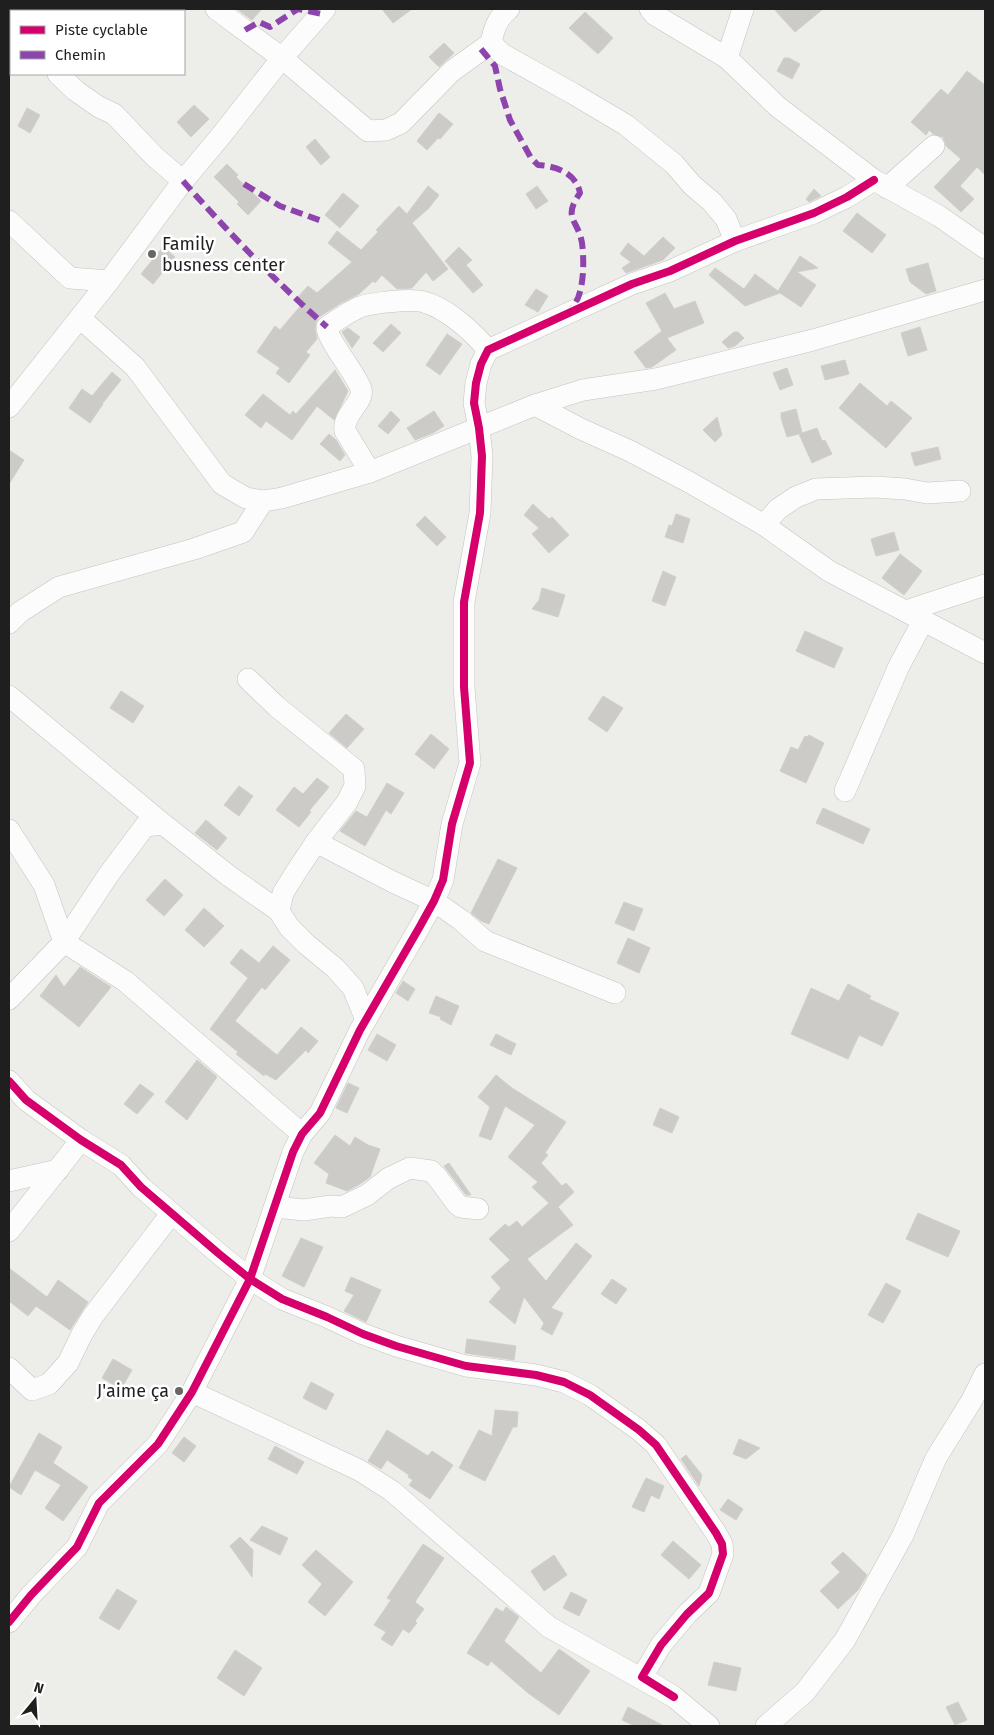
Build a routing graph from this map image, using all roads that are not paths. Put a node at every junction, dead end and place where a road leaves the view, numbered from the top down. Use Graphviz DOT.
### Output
graph roads {
  1 [pos="216,9"];
  2 [pos="326,9"];
  3 [pos="509,9"];
  4 [pos="650,9"];
  5 [pos="743,9"];
  6 [pos="491,43"];
  7 [pos="282,58"];
  8 [pos="727,58"];
  9 [pos="59,75"];
  10 [pos="934,146"];
  11 [pos="183,181"];
  12 [pos="881,184"];
  13 [pos="9,221"];
  14 [pos="735,241"];
  15 [pos="985,248"];
  16 [pos="70,278"];
  17 [pos="109,280"];
  18 [pos="985,290"];
  19 [pos="85,311"];
  20 [pos="488,350"];
  21 [pos="11,400"];
  22 [pos="535,405"];
  23 [pos="479,428"];
  24 [pos="370,472"];
  25 [pos="960,491"];
  26 [pos="263,502"];
  27 [pos="764,525"];
  28 [pos="985,585"];
  29 [pos="914,616"];
  30 [pos="9,623"];
  31 [pos="985,653"];
  32 [pos="248,679"];
  33 [pos="9,696"];
  34 [pos="845,791"];
  35 [pos="163,824"];
  36 [pos="9,830"];
  37 [pos="316,842"];
  38 [pos="434,901"];
  39 [pos="279,911"];
  40 [pos="64,942"];
  41 [pos="615,994"];
  42 [pos="9,999"];
  43 [pos="366,1020"];
  44 [pos="9,1081"];
  45 [pos="302,1134"];
  46 [pos="81,1140"];
  47 [pos="58,1170"];
  48 [pos="9,1180"];
  49 [pos="275,1207"];
  50 [pos="478,1209"];
  51 [pos="171,1214"];
  52 [pos="9,1231"];
  53 [pos="250,1279"];
  54 [pos="9,1368"];
  55 [pos="985,1374"];
  56 [pos="192,1392"];
  57 [pos="9,1622"];
  58 [pos="674,1697"];
  59 [pos="709,1726"];
  60 [pos="766,1726"];
  1 -- 7 [label="street"];
  2 -- 7 [label="street"];
  3 -- 6 [label="street"];
  4 -- 8 [label="street"];
  5 -- 8 [label="street"];
  6 -- 7 [label="street"];
  6 -- 14 [label="street"];
  7 -- 11 [label="street"];
  8 -- 12 [label="street"];
  9 -- 11 [label="street"];
  10 -- 12 [label="street"];
  11 -- 17 [label="street"];
  12 -- 14 [label="street"];
  12 -- 15 [label="street"];
  13 -- 16 [label="street"];
  14 -- 20 [label="street"];
  16 -- 17 [label="street"];
  16 -- 19 [label="street"];
  17 -- 19 [label="street"];
  18 -- 22 [label="street"];
  19 -- 21 [label="street"];
  19 -- 26 [label="street"];
  20 -- 23 [label="street"];
  20 -- 24 [label="street"];
  22 -- 23 [label="street"];
  22 -- 27 [label="street"];
  23 -- 24 [label="street"];
  23 -- 38 [label="street"];
  24 -- 26 [label="street"];
  25 -- 27 [label="street"];
  26 -- 30 [label="street"];
  27 -- 29 [label="street"];
  28 -- 29 [label="street"];
  29 -- 31 [label="street"];
  29 -- 34 [label="street"];
  32 -- 37 [label="street"];
  33 -- 35 [label="street"];
  35 -- 39 [label="street"];
  35 -- 40 [label="street"];
  36 -- 40 [label="street"];
  37 -- 38 [label="street"];
  37 -- 39 [label="street"];
  38 -- 41 [label="street"];
  38 -- 43 [label="street"];
  39 -- 43 [label="street"];
  40 -- 42 [label="street"];
  40 -- 45 [label="street"];
  43 -- 45 [label="street"];
  44 -- 46 [label="street"];
  45 -- 49 [label="street"];
  46 -- 47 [label="street"];
  46 -- 51 [label="street"];
  47 -- 48 [label="street"];
  47 -- 52 [label="street"];
  49 -- 50 [label="street"];
  49 -- 53 [label="street"];
  51 -- 53 [label="street"];
  51 -- 54 [label="street"];
  53 -- 56 [label="street"];
  53 -- 58 [label="street"];
  55 -- 60 [label="street"];
  56 -- 57 [label="street"];
  56 -- 58 [label="street"];
  58 -- 59 [label="street"];
}
